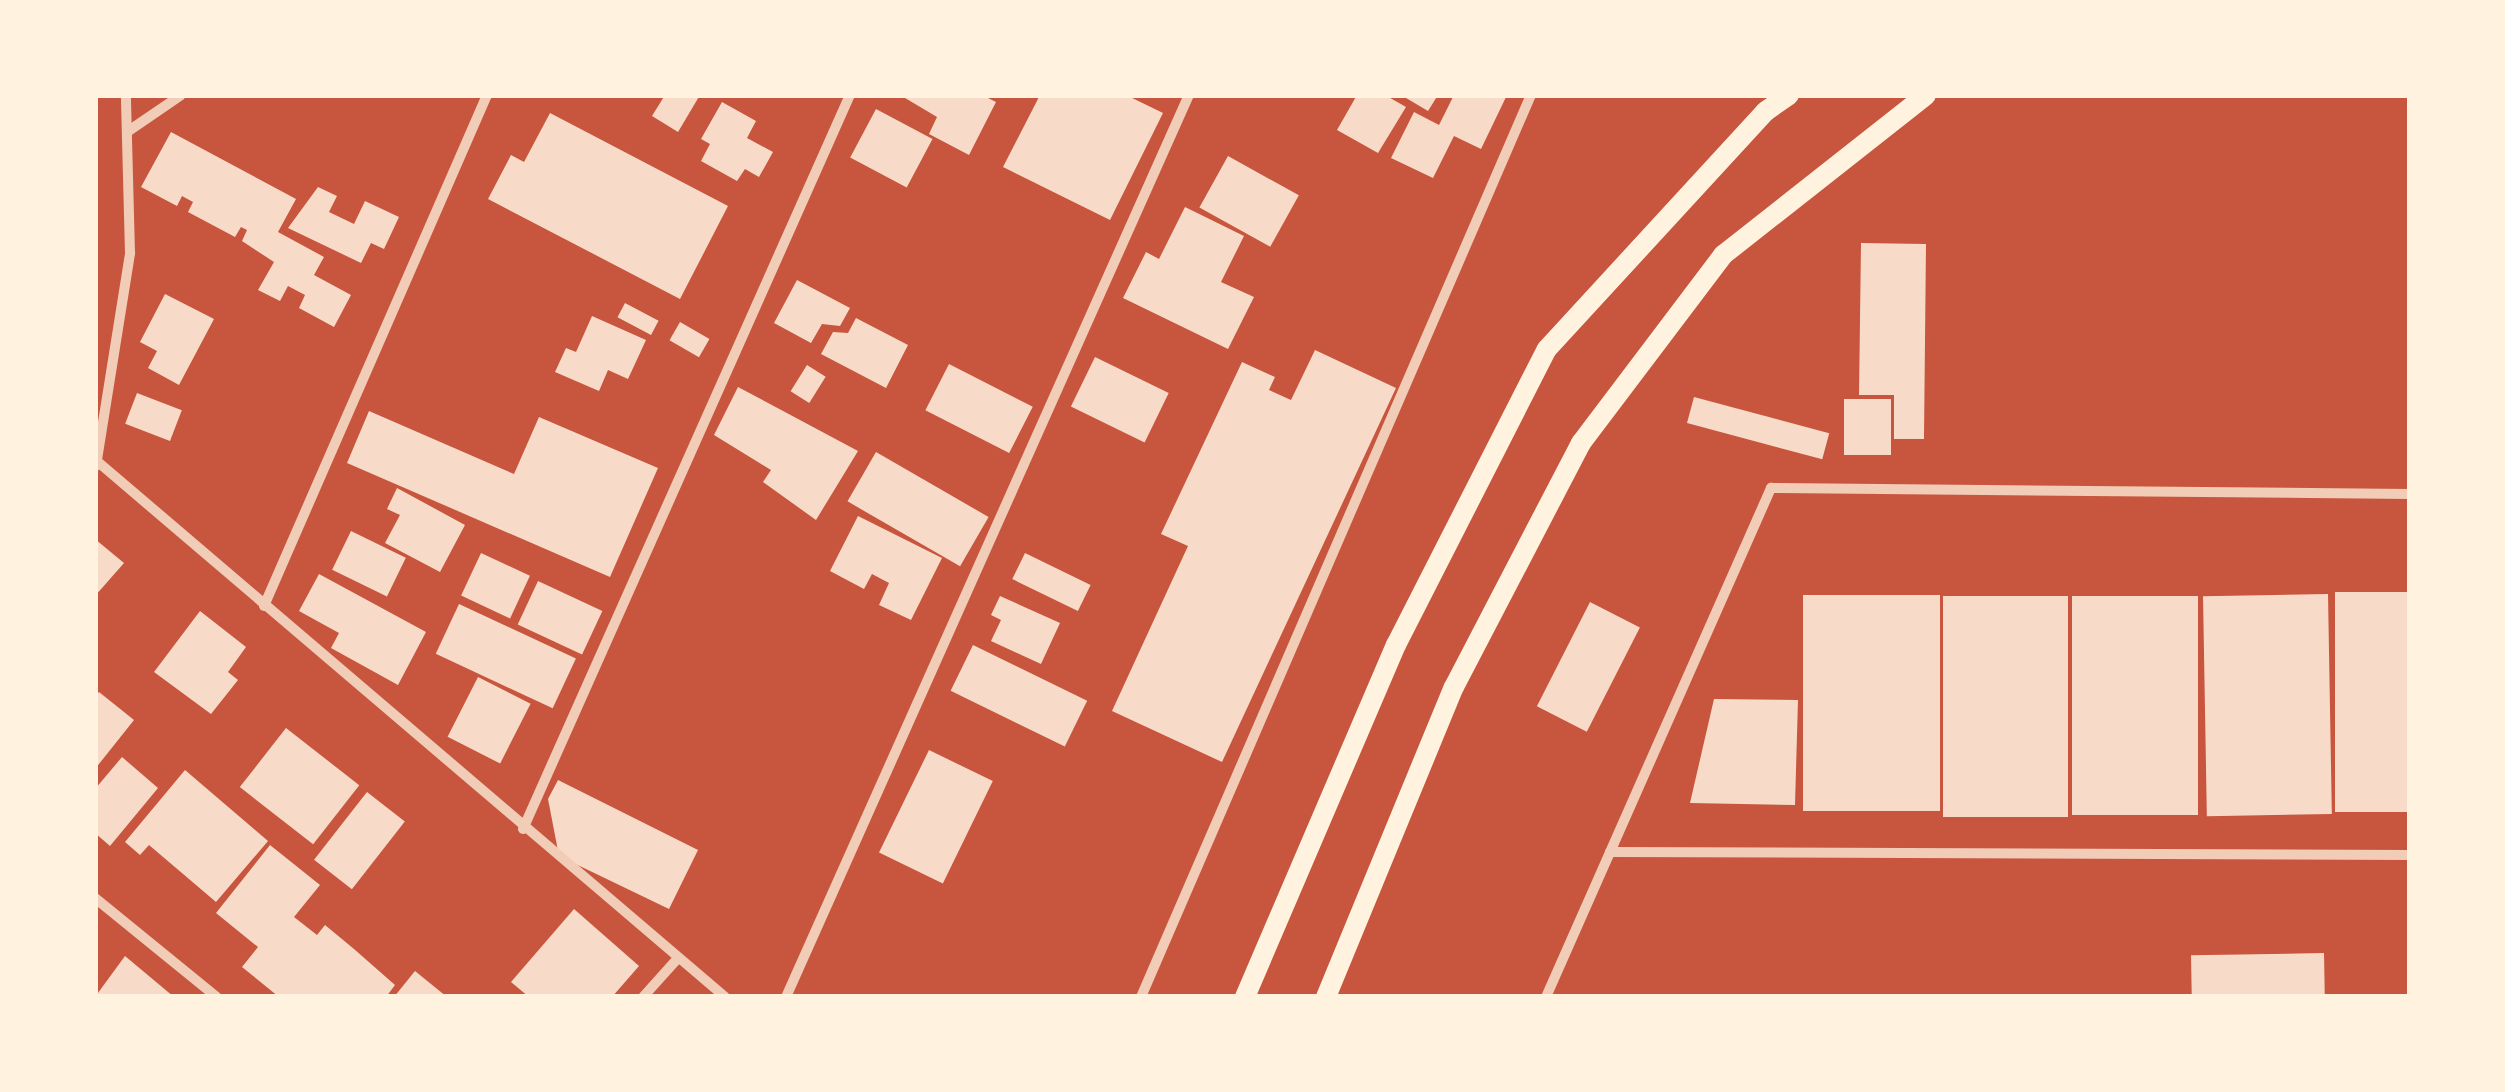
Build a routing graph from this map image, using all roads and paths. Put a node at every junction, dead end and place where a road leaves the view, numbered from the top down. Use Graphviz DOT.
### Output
graph roads {
  1 [pos="126,95"];
  2 [pos="182,95"];
  3 [pos="487,95"];
  4 [pos="850,95"];
  5 [pos="1189,95"];
  6 [pos="1532,95"];
  7 [pos="1789,95"];
  8 [pos="1926,95"];
  9 [pos="127,132"];
  10 [pos="96,464"];
  11 [pos="2410,494"];
  12 [pos="264,606"];
  13 [pos="523,830"];
  14 [pos="1610,852"];
  15 [pos="2410,855"];
  16 [pos="95,898"];
  17 [pos="678,958"];
  18 [pos="216,997"];
  19 [pos="644,997"];
  20 [pos="725,997"];
  21 [pos="786,997"];
  22 [pos="1141,997"];
  23 [pos="1246,997"];
  24 [pos="1326,997"];
  25 [pos="1546,997"];
  1 -- 9 [label="street"];
  2 -- 9 [label="street"];
  3 -- 12 [label="street"];
  4 -- 13 [label="street"];
  5 -- 21 [label="street"];
  6 -- 22 [label="street"];
  7 -- 23 [label="main road"];
  8 -- 24 [label="main road"];
  9 -- 10 [label="street"];
  10 -- 12 [label="street"];
  11 -- 14 [label="street"];
  12 -- 13 [label="street"];
  13 -- 17 [label="street"];
  14 -- 15 [label="street"];
  14 -- 25 [label="street"];
  16 -- 18 [label="street"];
  17 -- 19 [label="street"];
  17 -- 20 [label="street"];
}
